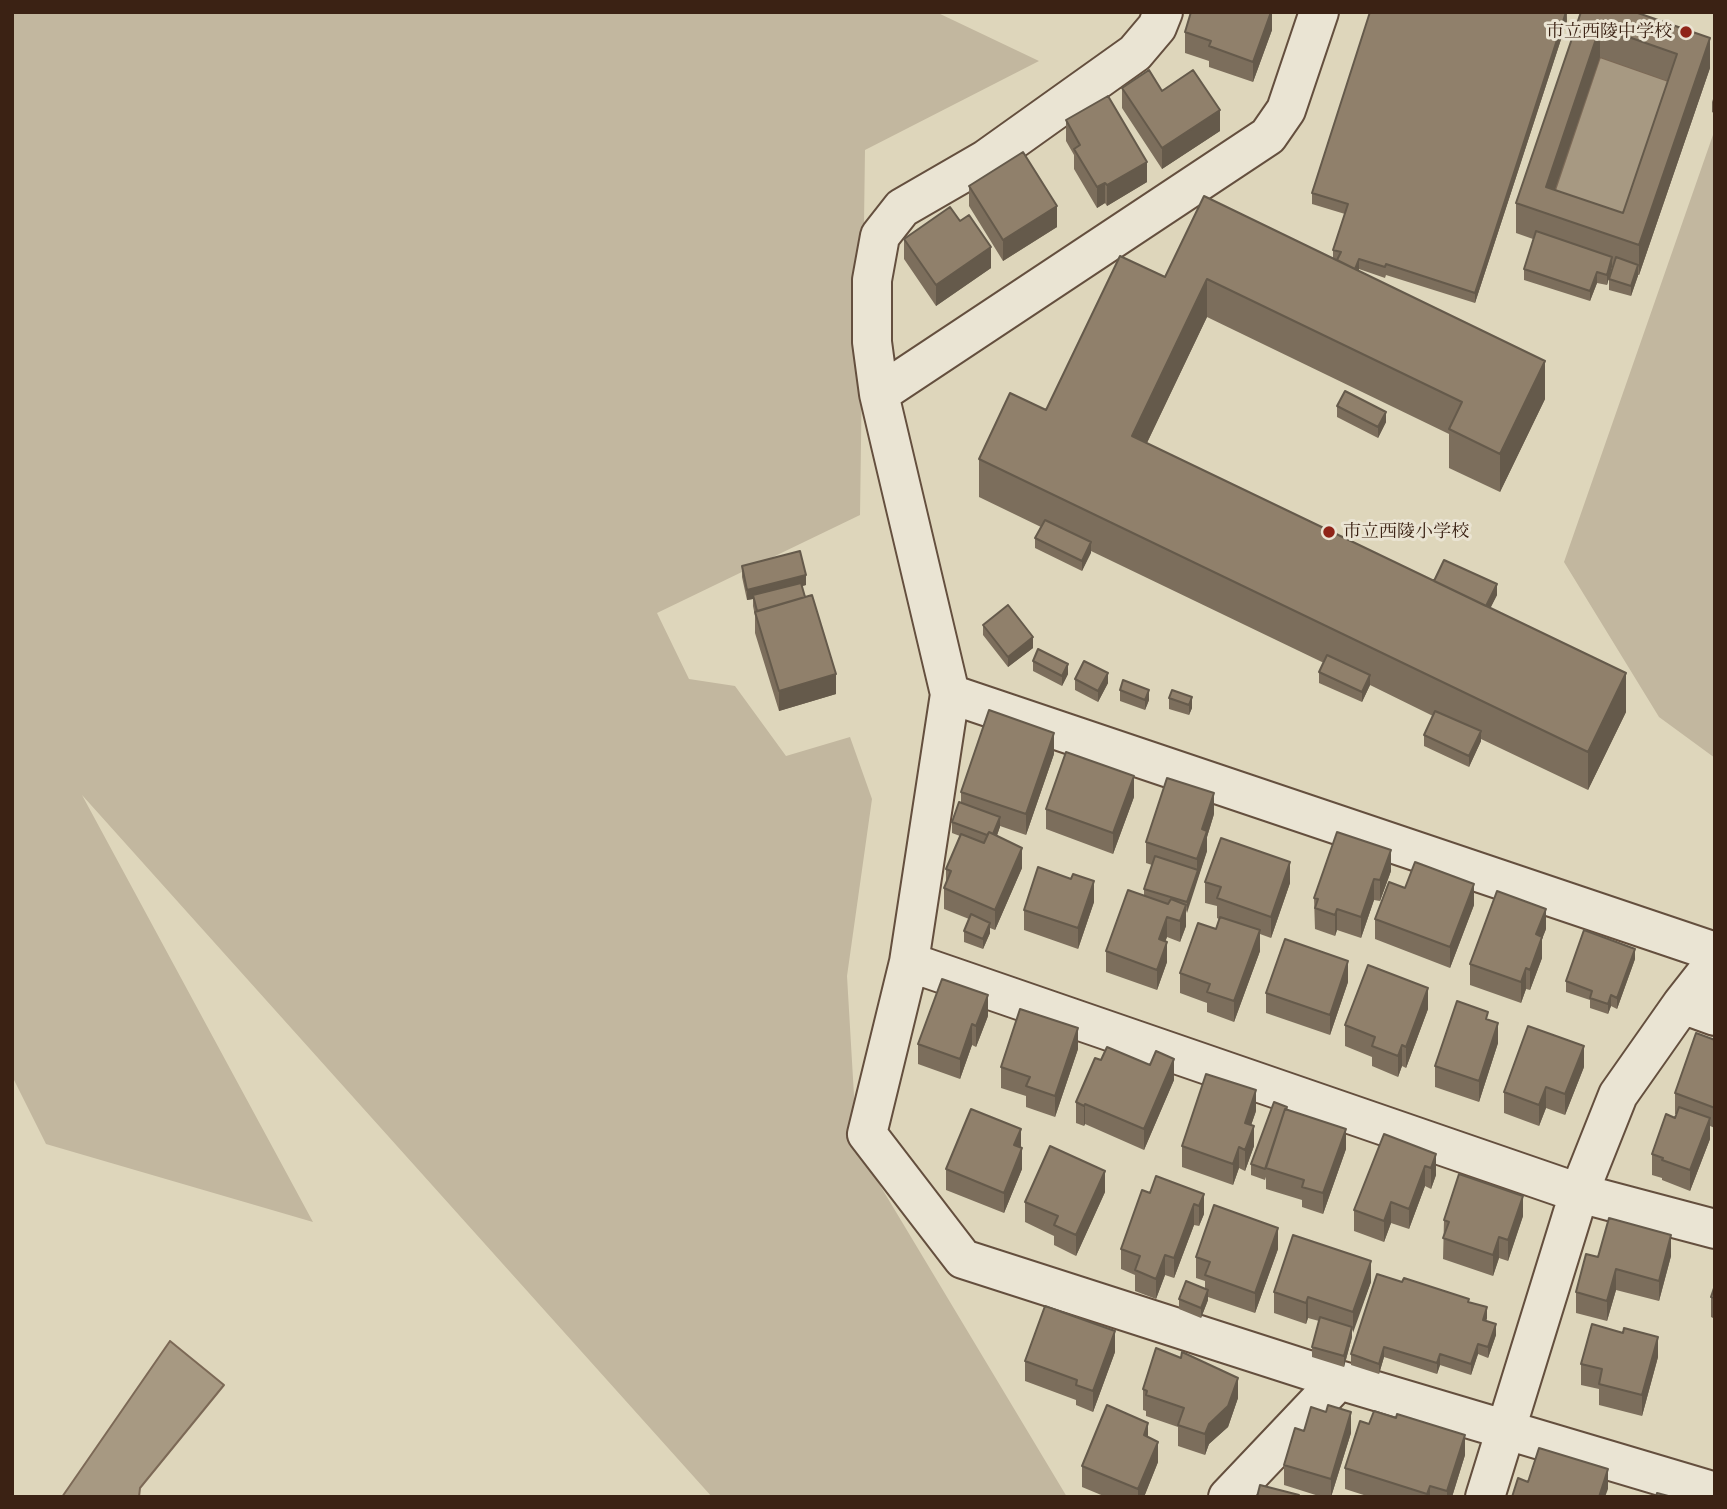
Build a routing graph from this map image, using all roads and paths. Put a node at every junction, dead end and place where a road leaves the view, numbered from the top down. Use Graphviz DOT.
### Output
graph roads {
  1 [pos="1163,12"];
  2 [pos="1319,12"];
  3 [pos="879,394"];
  4 [pos="950,694"];
  5 [pos="1715,952"];
  6 [pos="1715,961"];
  7 [pos="909,962"];
  8 [pos="1698,1010"];
  9 [pos="1579,1193"];
  10 [pos="1715,1229"];
  11 [pos="1339,1380"];
  12 [pos="1505,1428"];
  13 [pos="1715,1492"];
  14 [pos="1228,1497"];
  15 [pos="1485,1497"];
  1 -- 3 [label="street"];
  2 -- 3 [label="street"];
  3 -- 4 [label="street"];
  4 -- 5 [label="street"];
  4 -- 7 [label="street"];
  6 -- 8 [label="street"];
  7 -- 9 [label="street"];
  7 -- 11 [label="street"];
  8 -- 9 [label="street"];
  9 -- 10 [label="street"];
  9 -- 12 [label="street"];
  11 -- 12 [label="street"];
  11 -- 14 [label="street"];
  12 -- 13 [label="street"];
  12 -- 15 [label="street"];
}
